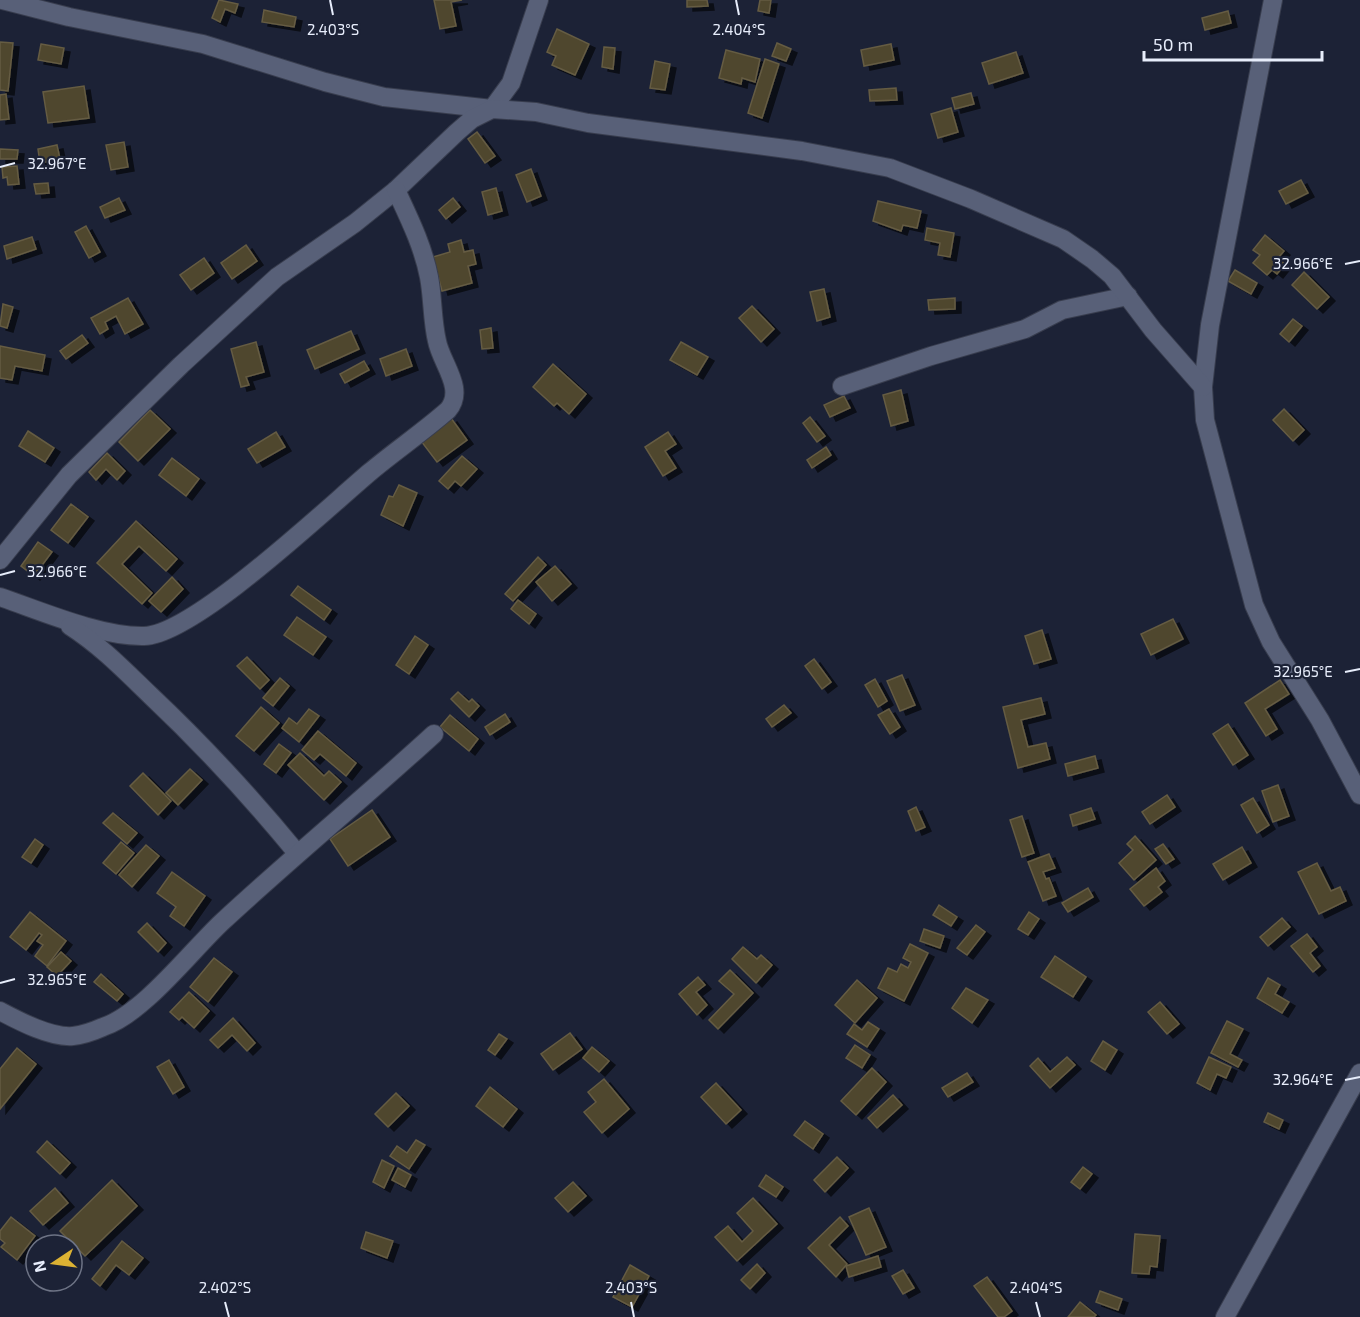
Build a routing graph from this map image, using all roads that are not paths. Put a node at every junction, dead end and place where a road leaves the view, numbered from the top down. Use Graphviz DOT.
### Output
graph roads {
  1 [pos="2,0"];
  2 [pos="539,0"];
  3 [pos="1273,0"];
  4 [pos="492,109"];
  5 [pos="396,190"];
  6 [pos="1128,296"];
  7 [pos="842,387"];
  8 [pos="1203,387"];
  9 [pos="0,560"];
  10 [pos="0,597"];
  11 [pos="51,614"];
  12 [pos="434,734"];
  13 [pos="1360,795"];
  14 [pos="297,852"];
  15 [pos="0,1011"];
  16 [pos="1360,1073"];
  17 [pos="1225,1317"];
  1 -- 4 [label="street"];
  2 -- 4 [label="street"];
  3 -- 8 [label="street"];
  4 -- 5 [label="street"];
  4 -- 6 [label="street"];
  5 -- 9 [label="street"];
  5 -- 11 [label="street"];
  6 -- 7 [label="street"];
  6 -- 8 [label="street"];
  8 -- 13 [label="street"];
  10 -- 11 [label="street"];
  11 -- 14 [label="street"];
  12 -- 14 [label="street"];
  14 -- 15 [label="street"];
  16 -- 17 [label="street"];
}
